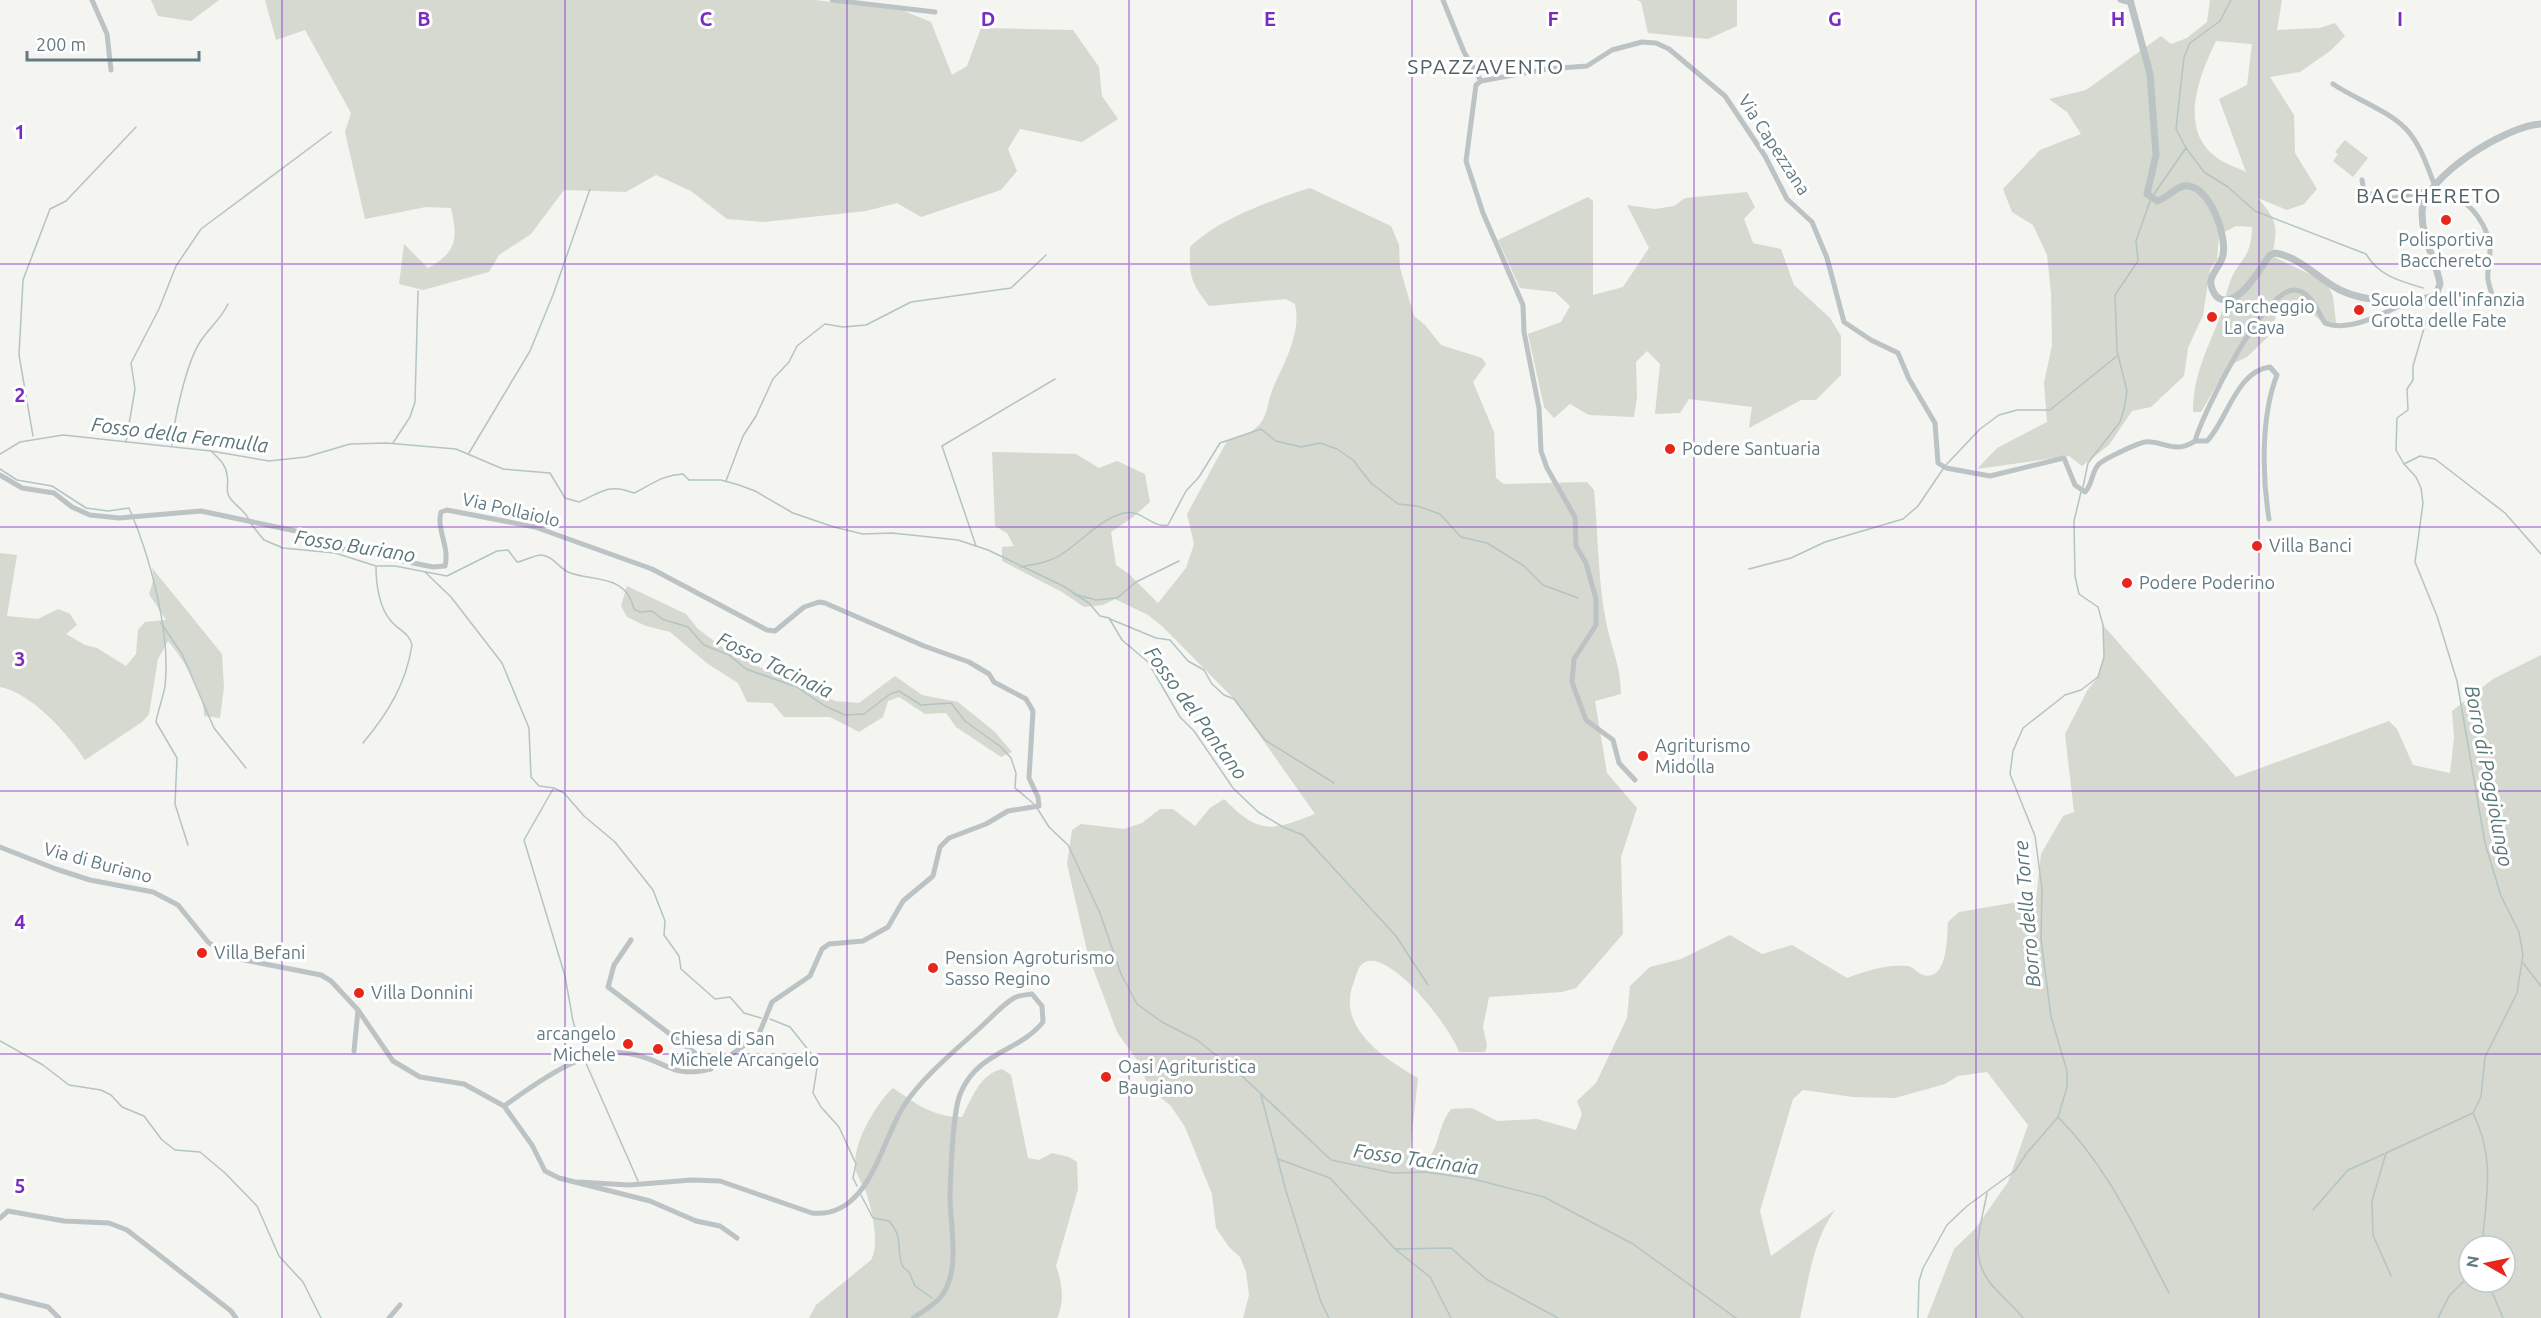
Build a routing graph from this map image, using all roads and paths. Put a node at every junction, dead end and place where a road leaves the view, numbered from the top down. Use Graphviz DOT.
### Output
graph roads {
  1 [pos="92,0"];
  2 [pos="832,0"];
  3 [pos="1443,0"];
  4 [pos="2120,0"];
  5 [pos="2131,2"];
  6 [pos="935,12"];
  7 [pos="111,70"];
  8 [pos="1478,83"];
  9 [pos="2333,84"];
  10 [pos="2541,124"];
  11 [pos="2362,180"];
  12 [pos="2432,188"];
  13 [pos="2423,203"];
  14 [pos="2493,297"];
  15 [pos="2407,302"];
  16 [pos="2195,441"];
  17 [pos="0,475"];
  18 [pos="2269,519"];
  19 [pos="1635,780"];
  20 [pos="0,847"];
  21 [pos="631,940"];
  22 [pos="358,1010"];
  23 [pos="354,1051"];
  24 [pos="712,1066"];
  25 [pos="504,1106"];
  26 [pos="578,1182"];
  27 [pos="0,1218"];
  28 [pos="737,1238"];
  29 [pos="0,1295"];
  30 [pos="400,1305"];
  31 [pos="59,1318"];
  32 [pos="236,1318"];
  33 [pos="389,1318"];
  34 [pos="913,1318"];
  1 -- 7 [label="street"];
  2 -- 6 [label="street"];
  3 -- 8 [label="street"];
  4 -- 5 [label="street"];
  5 -- 15 [label="street"];
  8 -- 16 [label="street, Via Capezzana"];
  8 -- 19 [label="street"];
  9 -- 12 [label="street"];
  10 -- 12 [label="street"];
  11 -- 12 [label="street"];
  12 -- 13 [label="street"];
  13 -- 14 [label="street"];
  13 -- 15 [label="street"];
  15 -- 16 [label="street"];
  16 -- 18 [label="street"];
  17 -- 24 [label="street, Via Pollaiolo"];
  20 -- 22 [label="street, Via di Buriano"];
  21 -- 24 [label="street"];
  22 -- 23 [label="street"];
  22 -- 25 [label="street, Via di Buriano"];
  24 -- 25 [label="street"];
  25 -- 26 [label="street, Via di Buriano"];
  26 -- 28 [label="street"];
  26 -- 34 [label="street"];
  27 -- 32 [label="street"];
  29 -- 31 [label="street"];
  30 -- 33 [label="street"];
}
